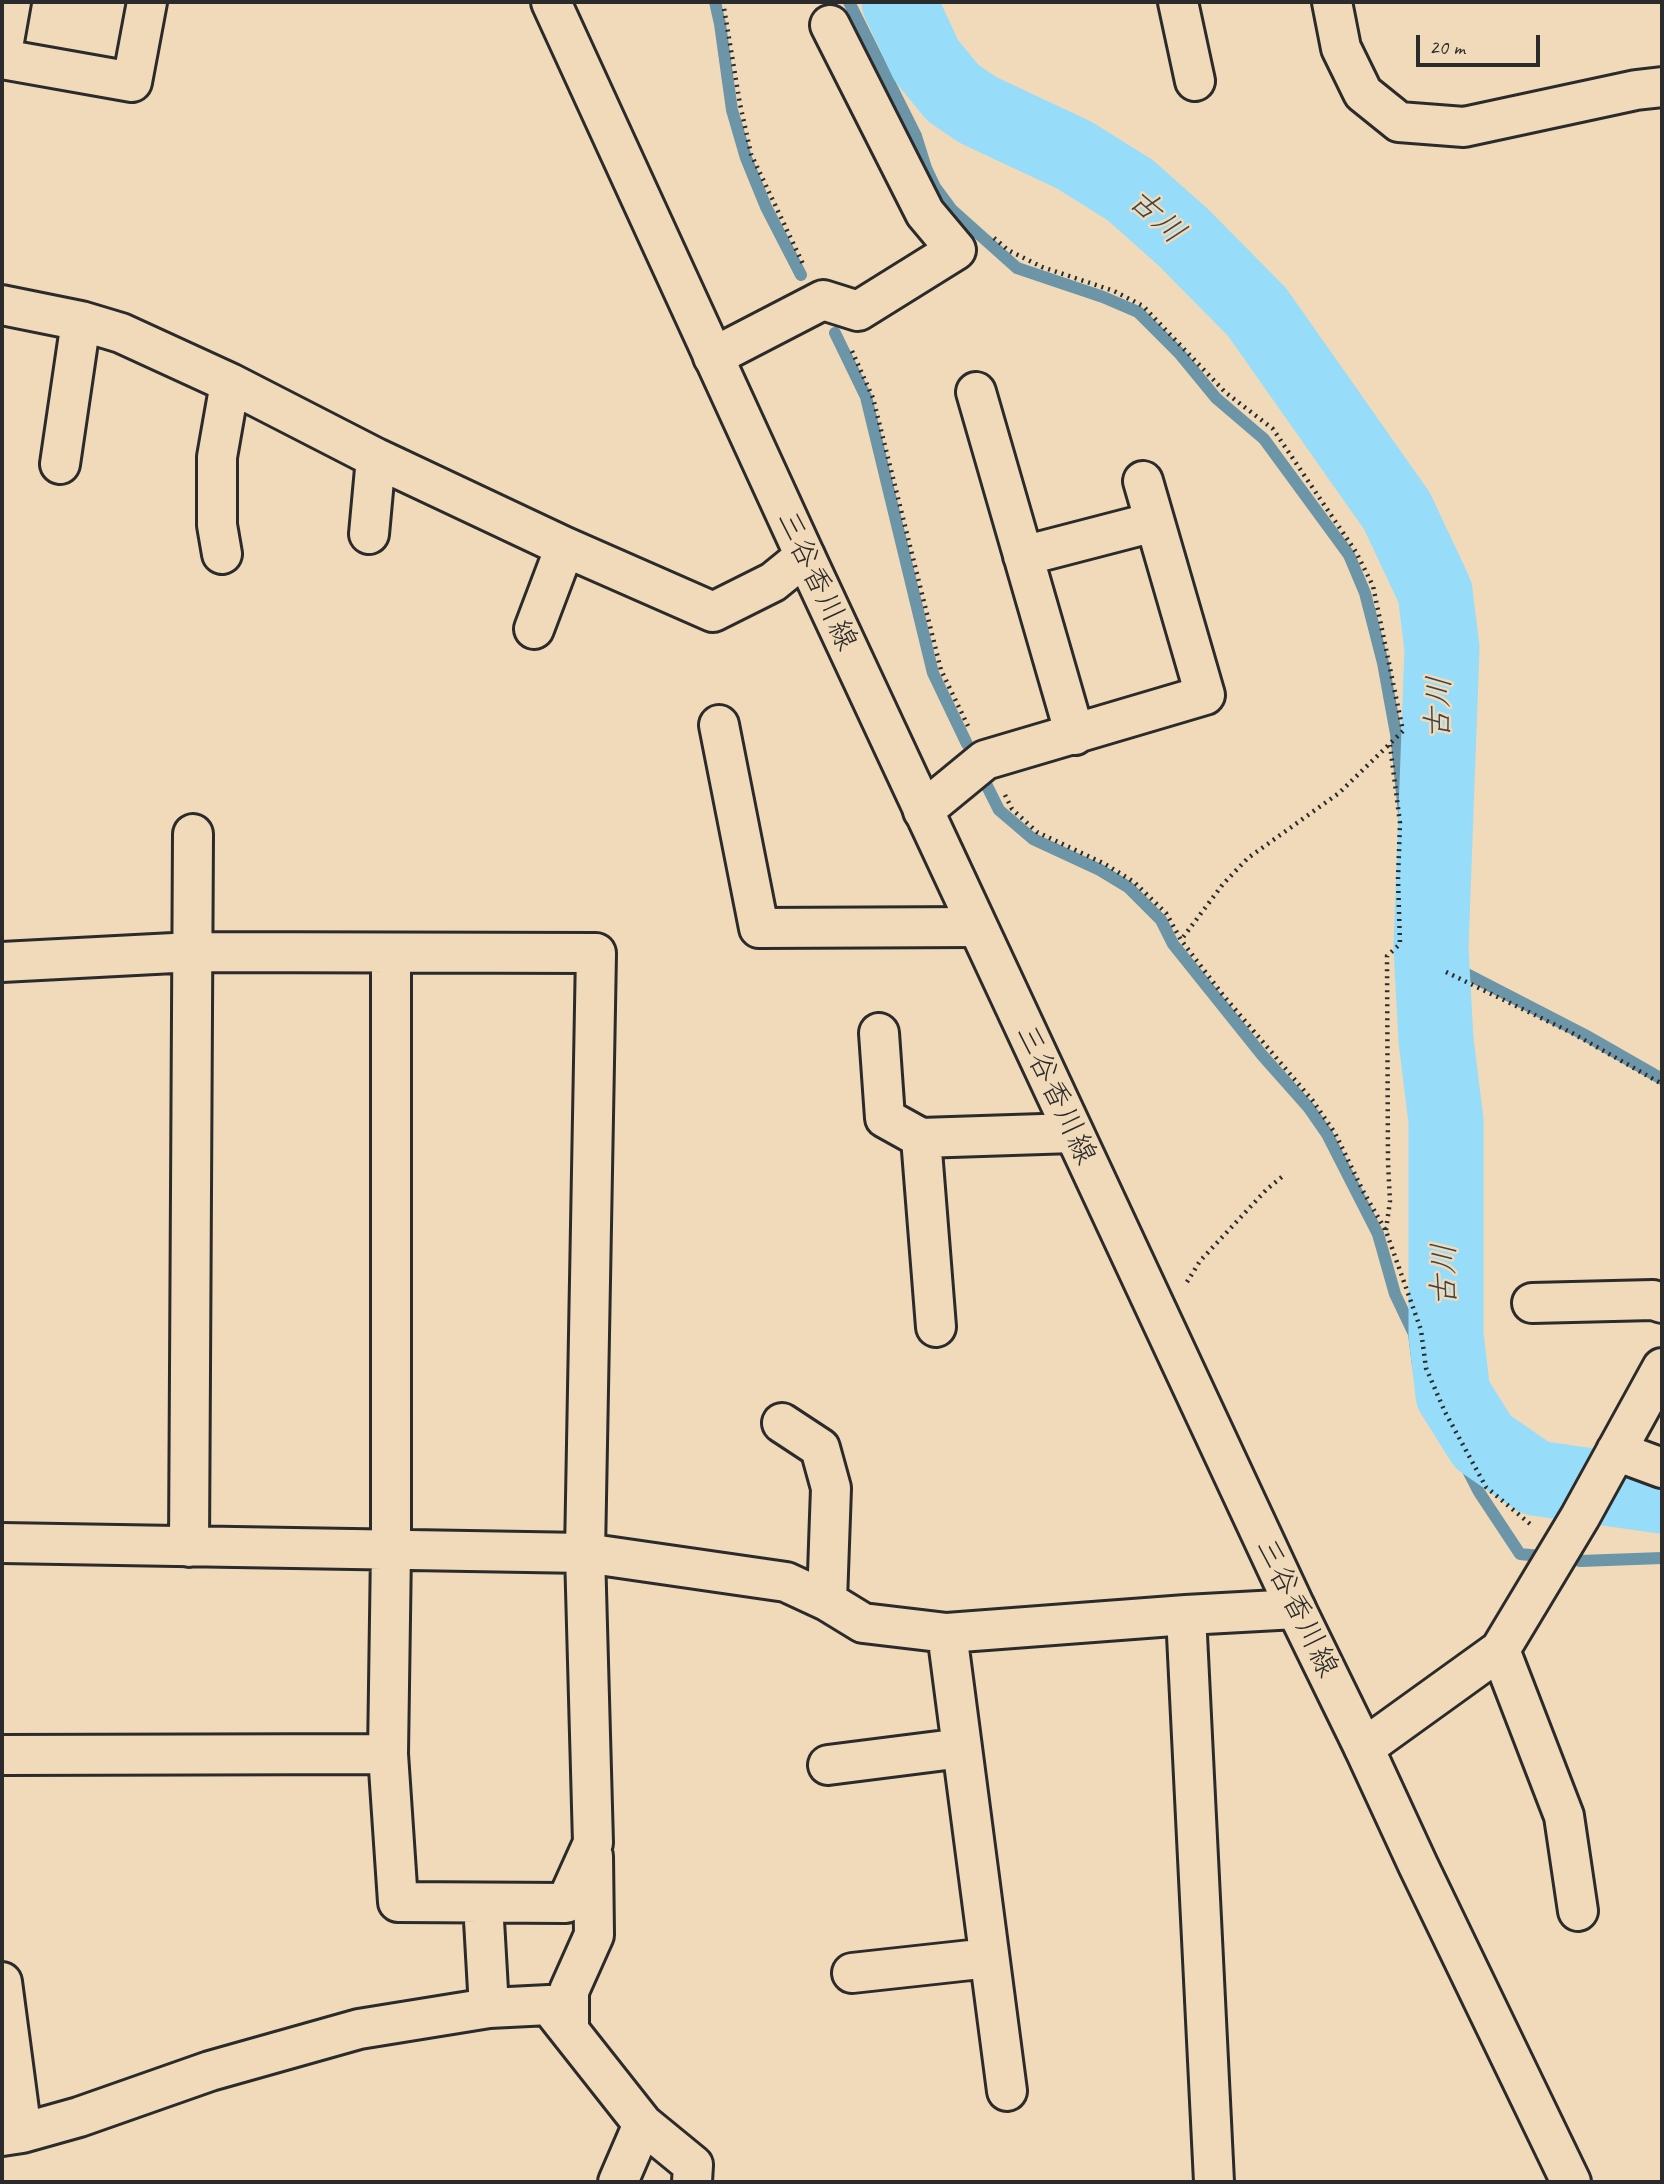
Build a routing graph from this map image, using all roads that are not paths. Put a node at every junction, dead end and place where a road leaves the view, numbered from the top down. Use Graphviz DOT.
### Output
graph roads {
  1 [pos="11,2"];
  2 [pos="148,2"];
  3 [pos="551,2"];
  4 [pos="1178,2"];
  5 [pos="1332,2"];
  6 [pos="830,24"];
  7 [pos="2,53"];
  8 [pos="2,60"];
  9 [pos="1195,81"];
  10 [pos="1662,87"];
  11 [pos="2,305"];
  12 [pos="81,321"];
  13 [pos="713,357"];
  14 [pos="230,383"];
  15 [pos="976,392"];
  16 [pos="376,458"];
  17 [pos="60,464"];
  18 [pos="1143,481"];
  19 [pos="1154,522"];
  20 [pos="369,534"];
  21 [pos="565,547"];
  22 [pos="222,554"];
  23 [pos="805,556"];
  24 [pos="1023,556"];
  25 [pos="534,629"];
  26 [pos="719,725"];
  27 [pos="1075,735"];
  28 [pos="923,811"];
  29 [pos="193,834"];
  30 [pos="977,927"];
  31 [pos="193,952"];
  32 [pos="391,953"];
  33 [pos="2,962"];
  34 [pos="879,1033"];
  35 [pos="1073,1133"];
  36 [pos="922,1138"];
  37 [pos="1532,1303"];
  38 [pos="1662,1303"];
  39 [pos="936,1326"];
  40 [pos="1662,1368"];
  41 [pos="782,1423"];
  42 [pos="1609,1462"];
  43 [pos="1662,1468"];
  44 [pos="2,1543"];
  45 [pos="189,1546"];
  46 [pos="391,1550"];
  47 [pos="585,1553"];
  48 [pos="827,1601"];
  49 [pos="1296,1609"];
  50 [pos="1186,1615"];
  51 [pos="947,1633"];
  52 [pos="1500,1650"];
  53 [pos="962,1748"];
  54 [pos="1364,1748"];
  55 [pos="388,1754"];
  56 [pos="2,1755"];
  57 [pos="828,1765"];
  58 [pos="593,1843"];
  59 [pos="483,1903"];
  60 [pos="1578,1911"];
  61 [pos="989,1958"];
  62 [pos="852,1973"];
  63 [pos="2,1982"];
  64 [pos="489,2008"];
  65 [pos="569,2028"];
  66 [pos="1007,2091"];
  67 [pos="643,2124"];
  68 [pos="12,2134"];
  69 [pos="618,2182"];
  70 [pos="692,2182"];
  71 [pos="1214,2182"];
  72 [pos="1571,2182"];
  1 -- 7 [label="street"];
  2 -- 8 [label="street"];
  3 -- 13 [label="street, 三谷香川線"];
  4 -- 9 [label="street"];
  5 -- 10 [label="street"];
  6 -- 13 [label="street"];
  11 -- 12 [label="street"];
  12 -- 14 [label="street"];
  12 -- 17 [label="street"];
  13 -- 23 [label="street, 三谷香川線"];
  14 -- 16 [label="street"];
  14 -- 22 [label="street"];
  15 -- 24 [label="street"];
  16 -- 20 [label="street"];
  16 -- 21 [label="street"];
  18 -- 19 [label="street"];
  19 -- 24 [label="street"];
  19 -- 27 [label="street"];
  21 -- 23 [label="street"];
  21 -- 25 [label="street"];
  23 -- 28 [label="street, 三谷香川線"];
  24 -- 27 [label="street"];
  26 -- 30 [label="street"];
  27 -- 28 [label="street"];
  28 -- 30 [label="street, 三谷香川線"];
  29 -- 31 [label="street"];
  30 -- 35 [label="street, 三谷香川線"];
  31 -- 32 [label="street"];
  31 -- 33 [label="street"];
  31 -- 45 [label="street"];
  32 -- 46 [label="street"];
  32 -- 47 [label="street"];
  34 -- 36 [label="street"];
  35 -- 36 [label="street"];
  35 -- 49 [label="street, 三谷香川線"];
  36 -- 39 [label="street"];
  37 -- 38 [label="street"];
  40 -- 42 [label="street"];
  41 -- 48 [label="street"];
  42 -- 43 [label="street"];
  42 -- 52 [label="street"];
  44 -- 45 [label="street"];
  45 -- 46 [label="street"];
  46 -- 47 [label="street"];
  46 -- 55 [label="street"];
  47 -- 48 [label="street"];
  47 -- 58 [label="street"];
  48 -- 51 [label="street"];
  49 -- 50 [label="street"];
  49 -- 54 [label="street, 三谷香川線"];
  50 -- 51 [label="street"];
  50 -- 71 [label="street"];
  51 -- 53 [label="street"];
  52 -- 54 [label="street"];
  52 -- 60 [label="street"];
  53 -- 57 [label="street"];
  53 -- 61 [label="street"];
  54 -- 72 [label="street, 三谷香川線"];
  55 -- 56 [label="street"];
  55 -- 59 [label="street"];
  58 -- 59 [label="street"];
  58 -- 65 [label="street"];
  59 -- 64 [label="street"];
  61 -- 62 [label="street"];
  61 -- 66 [label="street"];
  63 -- 68 [label="street"];
  64 -- 65 [label="street"];
  64 -- 68 [label="street"];
  65 -- 67 [label="street"];
  67 -- 69 [label="street"];
  67 -- 70 [label="street"];
}
